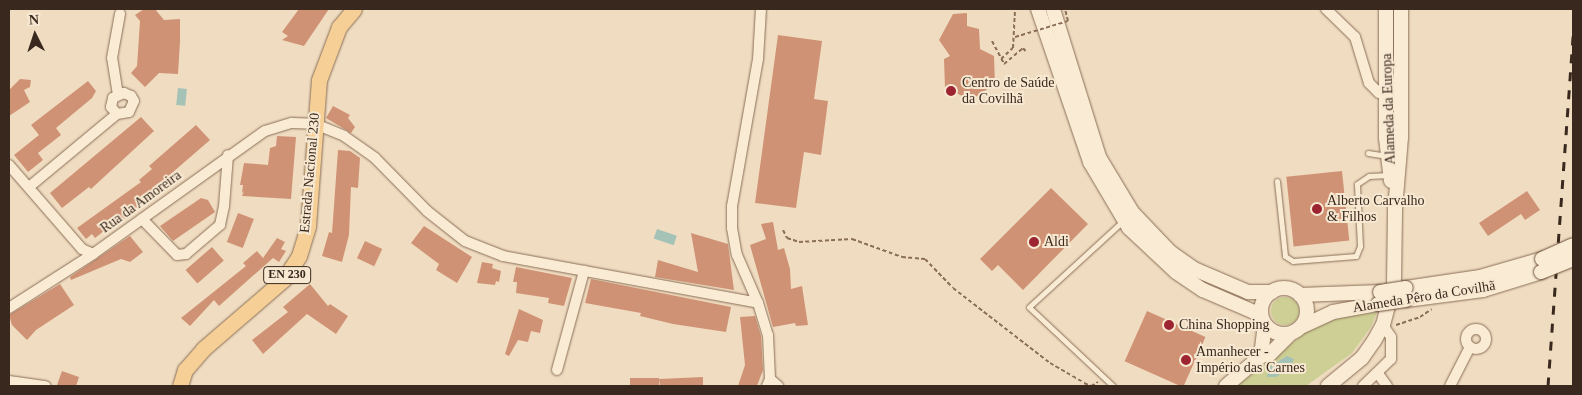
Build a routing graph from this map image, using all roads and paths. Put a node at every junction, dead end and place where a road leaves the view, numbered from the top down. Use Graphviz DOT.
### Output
graph roads {
  1 [pos="354,9"];
  2 [pos="761,9"];
  3 [pos="1015,9"];
  4 [pos="1038,9"];
  5 [pos="1052,9"];
  6 [pos="1065,9"];
  7 [pos="1326,9"];
  8 [pos="1386,9"];
  9 [pos="1401,9"];
  10 [pos="120,14"];
  11 [pos="1016,37"];
  12 [pos="992,41"];
  13 [pos="1027,53"];
  14 [pos="1001,59"];
  15 [pos="118,95"];
  16 [pos="1386,95"];
  17 [pos="117,114"];
  18 [pos="315,124"];
  19 [pos="1368,153"];
  20 [pos="228,155"];
  21 [pos="1389,156"];
  22 [pos="9,165"];
  23 [pos="1391,175"];
  24 [pos="1277,181"];
  25 [pos="29,187"];
  26 [pos="1395,209"];
  27 [pos="142,219"];
  28 [pos="1124,220"];
  29 [pos="783,230"];
  30 [pos="1573,245"];
  31 [pos="93,254"];
  32 [pos="1573,259"];
  33 [pos="1541,265"];
  34 [pos="584,271"];
  35 [pos="1272,292"];
  36 [pos="1300,295"];
  37 [pos="1379,298"];
  38 [pos="758,303"];
  39 [pos="1434,307"];
  40 [pos="9,308"];
  41 [pos="1263,319"];
  42 [pos="1387,324"];
  43 [pos="1302,326"];
  44 [pos="1290,334"];
  45 [pos="1470,347"];
  46 [pos="1260,356"];
  47 [pos="557,370"];
  48 [pos="1379,375"];
  49 [pos="1102,379"];
  50 [pos="9,381"];
  51 [pos="772,384"];
  52 [pos="46,386"];
  53 [pos="180,386"];
  54 [pos="1112,386"];
  55 [pos="1226,386"];
  56 [pos="1328,386"];
  57 [pos="1363,386"];
  58 [pos="1387,386"];
  59 [pos="1450,386"];
  1 -- 18 [label="main road, Estrada Nacional 230 / EN 230"];
  2 -- 38 [label="street"];
  3 -- 11 [label="path"];
  4 -- 28 [label="main road"];
  5 -- 35 [label="main road, Alameda Pêro da Covilhã"];
  6 -- 11 [label="path, bridge"];
  7 -- 16 [label="street"];
  8 -- 16 [label="main road, Alameda da Europa"];
  9 -- 26 [label="main road, Alameda da Europa"];
  10 -- 15 [label="street"];
  11 -- 14 [label="path"];
  12 -- 14 [label="path"];
  13 -- 14 [label="path"];
  15 -- 17 [label="street"];
  15 -- 17 [label="street"];
  16 -- 21 [label="main road, Alameda da Europa"];
  17 -- 25 [label="street"];
  18 -- 20 [label="street, Rua da Amoreira"];
  18 -- 34 [label="street"];
  18 -- 53 [label="main road, Estrada Nacional 230 / EN 230"];
  19 -- 21 [label="lane"];
  20 -- 27 [label="street, Rua da Amoreira"];
  20 -- 27 [label="street"];
  21 -- 23 [label="main road, Alameda da Europa"];
  22 -- 25 [label="street"];
  23 -- 24 [label="lane"];
  23 -- 26 [label="main road, Alameda da Europa"];
  25 -- 31 [label="street"];
  26 -- 42 [label="main road, Alameda da Europa"];
  27 -- 31 [label="street, Rua da Amoreira"];
  28 -- 41 [label="main road"];
  28 -- 49 [label="lane"];
  29 -- 49 [label="path"];
  30 -- 33 [label="main road, Alameda Pêro da Covilhã, bridge"];
  31 -- 40 [label="street, Rua da Amoreira"];
  32 -- 33 [label="main road, Alameda Pêro da Covilhã, bridge"];
  33 -- 37 [label="main road, Alameda Pêro da Covilhã, bridge"];
  34 -- 38 [label="street"];
  34 -- 47 [label="street"];
  35 -- 36 [label="main road, Alameda Pêro da Covilhã"];
  35 -- 41 [label="main road"];
  36 -- 37 [label="main road, Alameda Pêro da Covilhã"];
  36 -- 43 [label="main road"];
  37 -- 43 [label="main road, Alameda Pêro da Covilhã"];
  38 -- 51 [label="street"];
  39 -- 42 [label="path"];
  41 -- 44 [label="main road"];
  41 -- 46 [label="main road"];
  42 -- 48 [label="street"];
  42 -- 56 [label="main road, Alameda da Europa"];
  43 -- 44 [label="main road, Alameda Pêro da Covilhã"];
  44 -- 46 [label="main road, Alameda Pêro da Covilhã"];
  45 -- 59 [label="street"];
  46 -- 55 [label="main road, Alameda Pêro da Covilhã"];
  48 -- 57 [label="street"];
  48 -- 58 [label="street"];
  49 -- 54 [label="lane"];
  50 -- 52 [label="street"];
}
